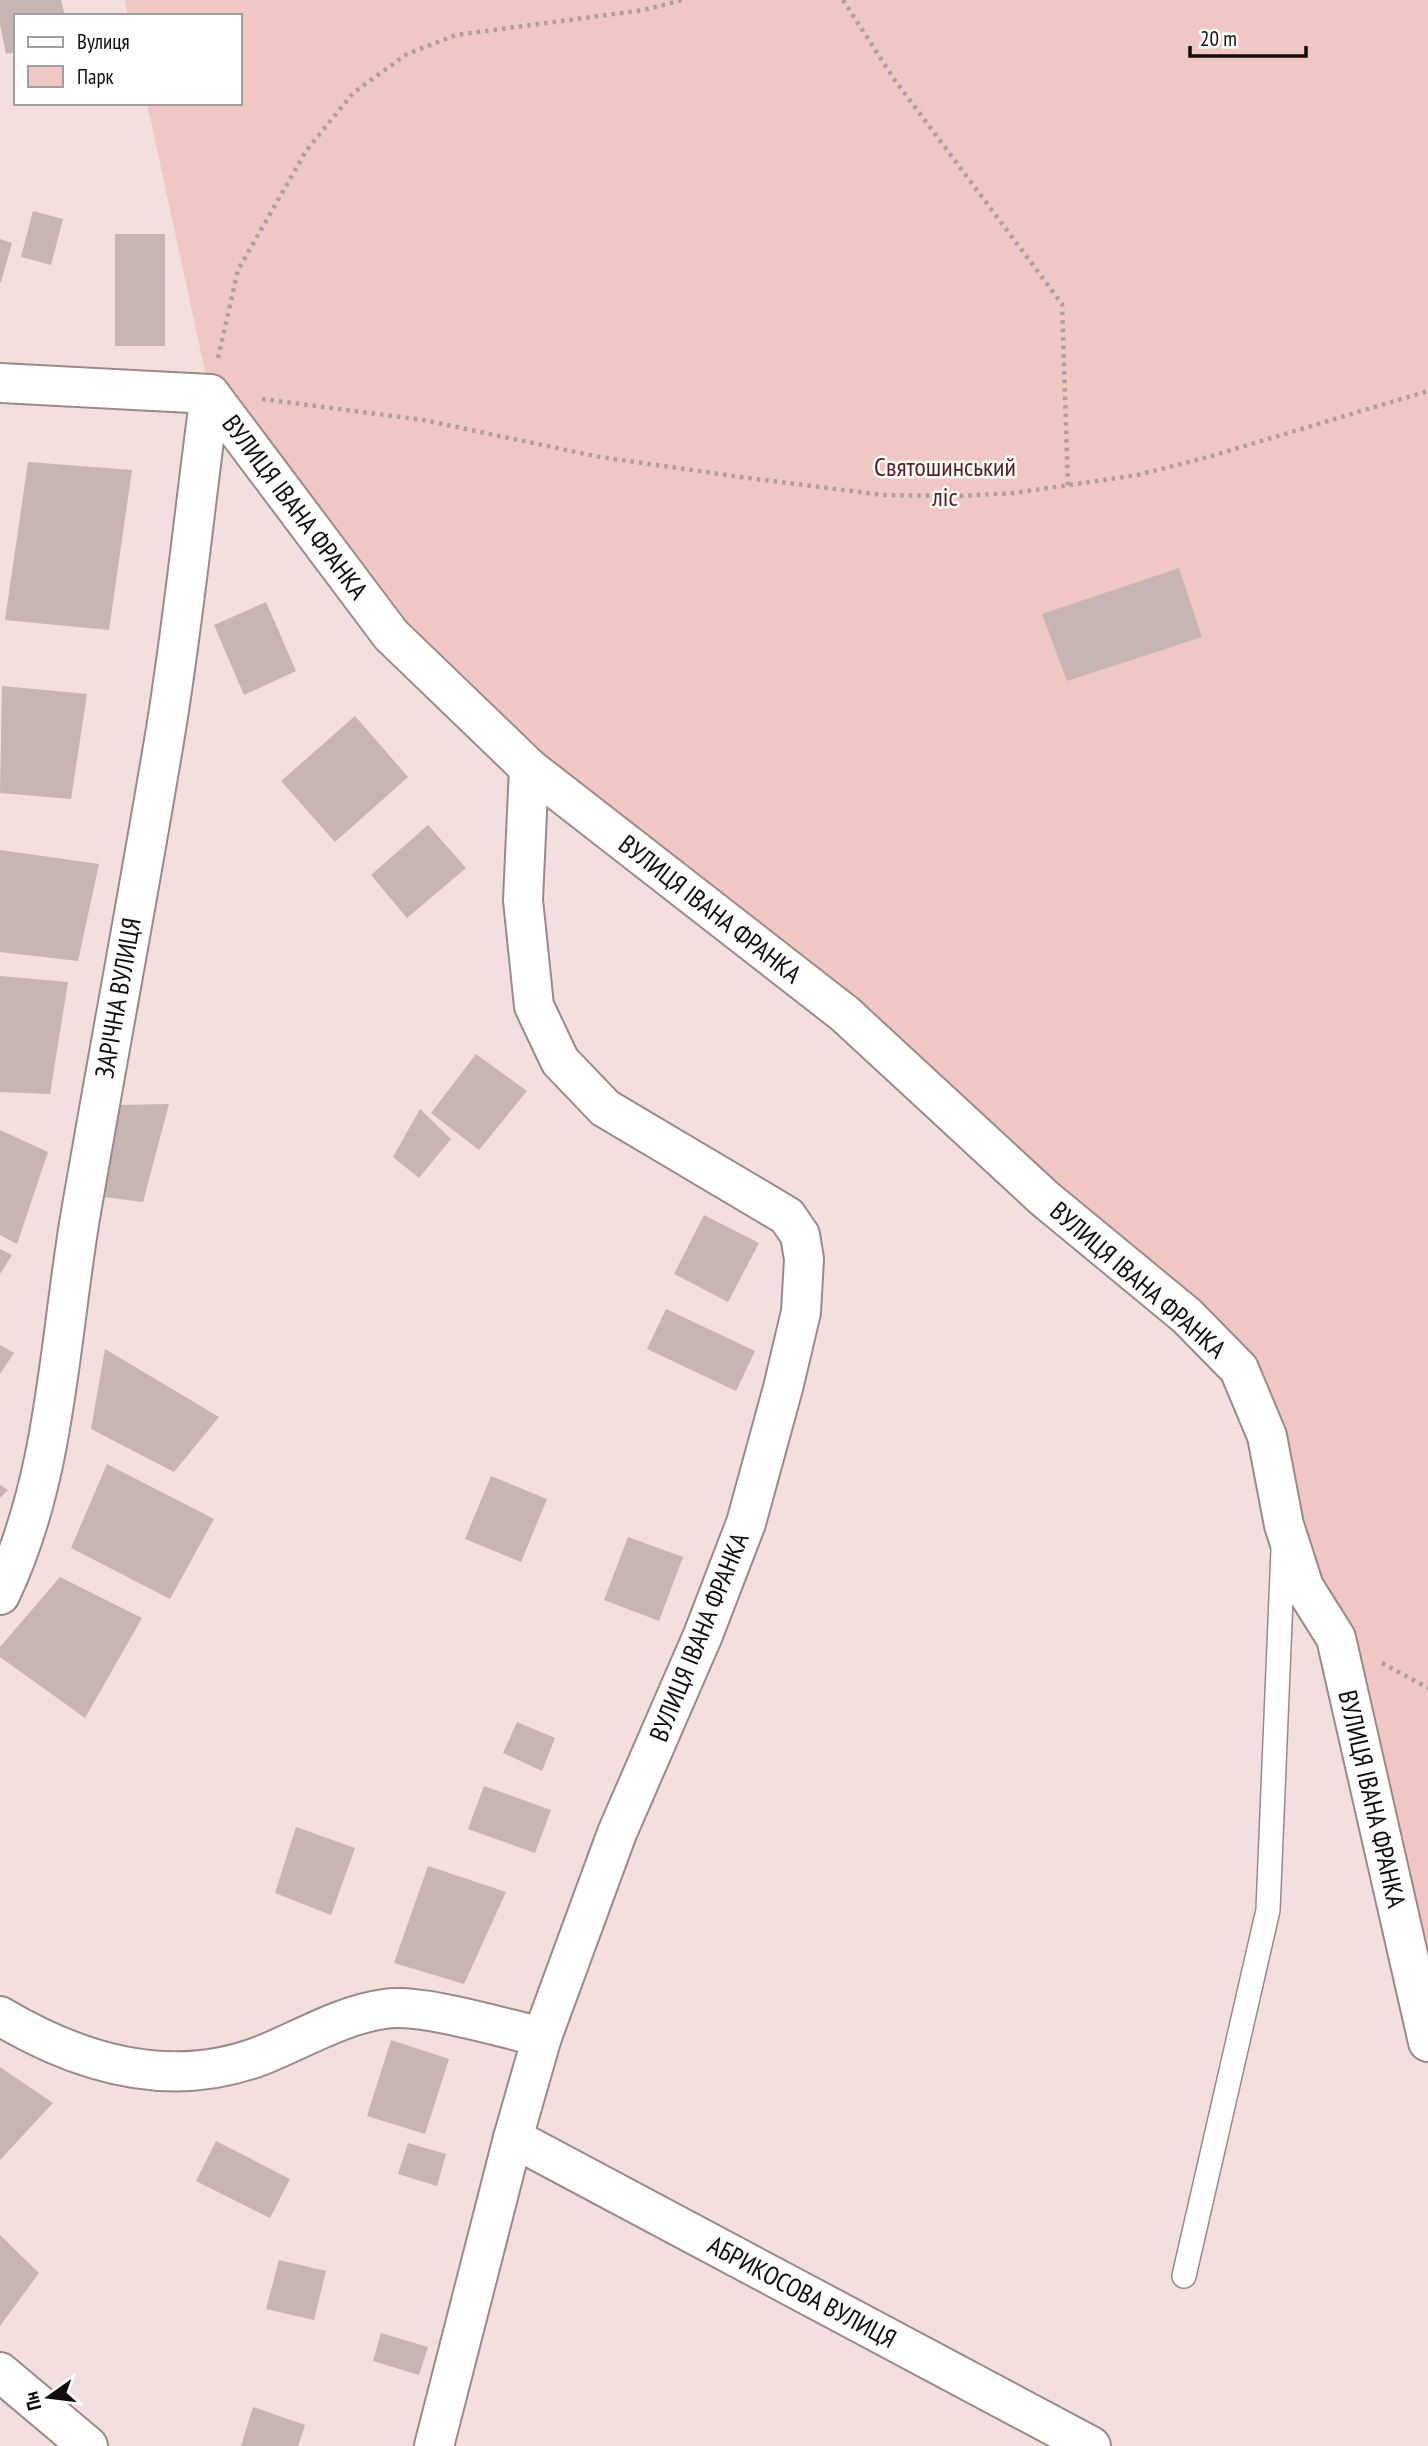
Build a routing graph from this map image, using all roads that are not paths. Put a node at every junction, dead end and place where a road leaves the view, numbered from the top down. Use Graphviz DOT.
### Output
graph roads {
  1 [pos="0,383"];
  2 [pos="209,394"];
  3 [pos="529,768"];
  4 [pos="1284,1525"];
  5 [pos="0,1595"];
  6 [pos="0,2016"];
  7 [pos="542,2037"];
  8 [pos="1428,2042"];
  9 [pos="513,2138"];
  10 [pos="1184,2276"];
  11 [pos="0,2372"];
  12 [pos="88,2446"];
  13 [pos="433,2446"];
  14 [pos="1091,2446"];
  1 -- 2 [label="street, ВУЛИЦЯ ІВАНА ФРАНКА"];
  2 -- 3 [label="street, ВУЛИЦЯ ІВАНА ФРАНКА"];
  2 -- 5 [label="street, ЗАРІЧНА ВУЛИЦЯ"];
  3 -- 4 [label="street, ВУЛИЦЯ ІВАНА ФРАНКА"];
  3 -- 7 [label="street, ВУЛИЦЯ ІВАНА ФРАНКА"];
  4 -- 8 [label="street, ВУЛИЦЯ ІВАНА ФРАНКА"];
  4 -- 10 [label="lane"];
  6 -- 7 [label="street"];
  7 -- 9 [label="street, ВУЛИЦЯ ІВАНА ФРАНКА"];
  9 -- 13 [label="street, ВУЛИЦЯ ІВАНА ФРАНКА"];
  9 -- 14 [label="street, АБРИКОСОВА ВУЛИЦЯ"];
  11 -- 12 [label="street"];
}
